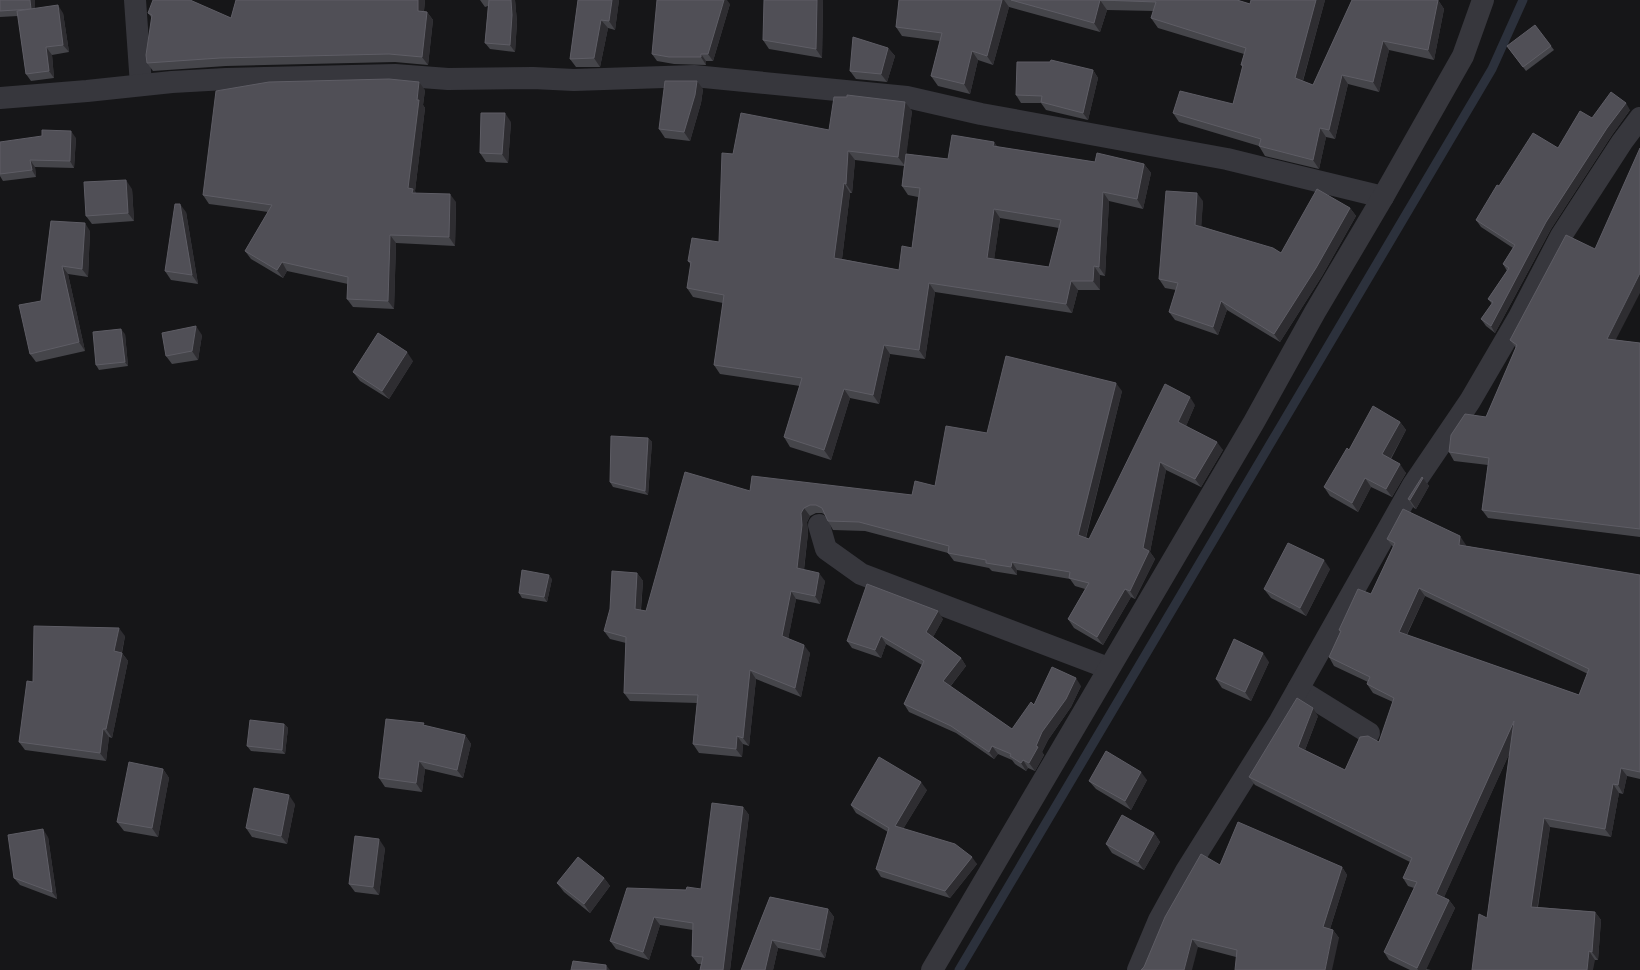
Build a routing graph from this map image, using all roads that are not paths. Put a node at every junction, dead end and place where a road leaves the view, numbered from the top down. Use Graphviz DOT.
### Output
graph roads {
  1 [pos="135,0"];
  2 [pos="1484,0"];
  3 [pos="141,85"];
  4 [pos="0,98"];
  5 [pos="1640,118"];
  6 [pos="1383,197"];
  7 [pos="819,525"];
  8 [pos="1108,668"];
  9 [pos="1298,689"];
  10 [pos="1369,733"];
  11 [pos="932,970"];
  12 [pos="1138,970"];
  1 -- 3 [label="street"];
  2 -- 6 [label="street"];
  3 -- 4 [label="street"];
  3 -- 6 [label="street"];
  5 -- 9 [label="street"];
  6 -- 8 [label="street"];
  7 -- 8 [label="street"];
  8 -- 11 [label="street"];
  9 -- 10 [label="street"];
  9 -- 12 [label="street"];
}
